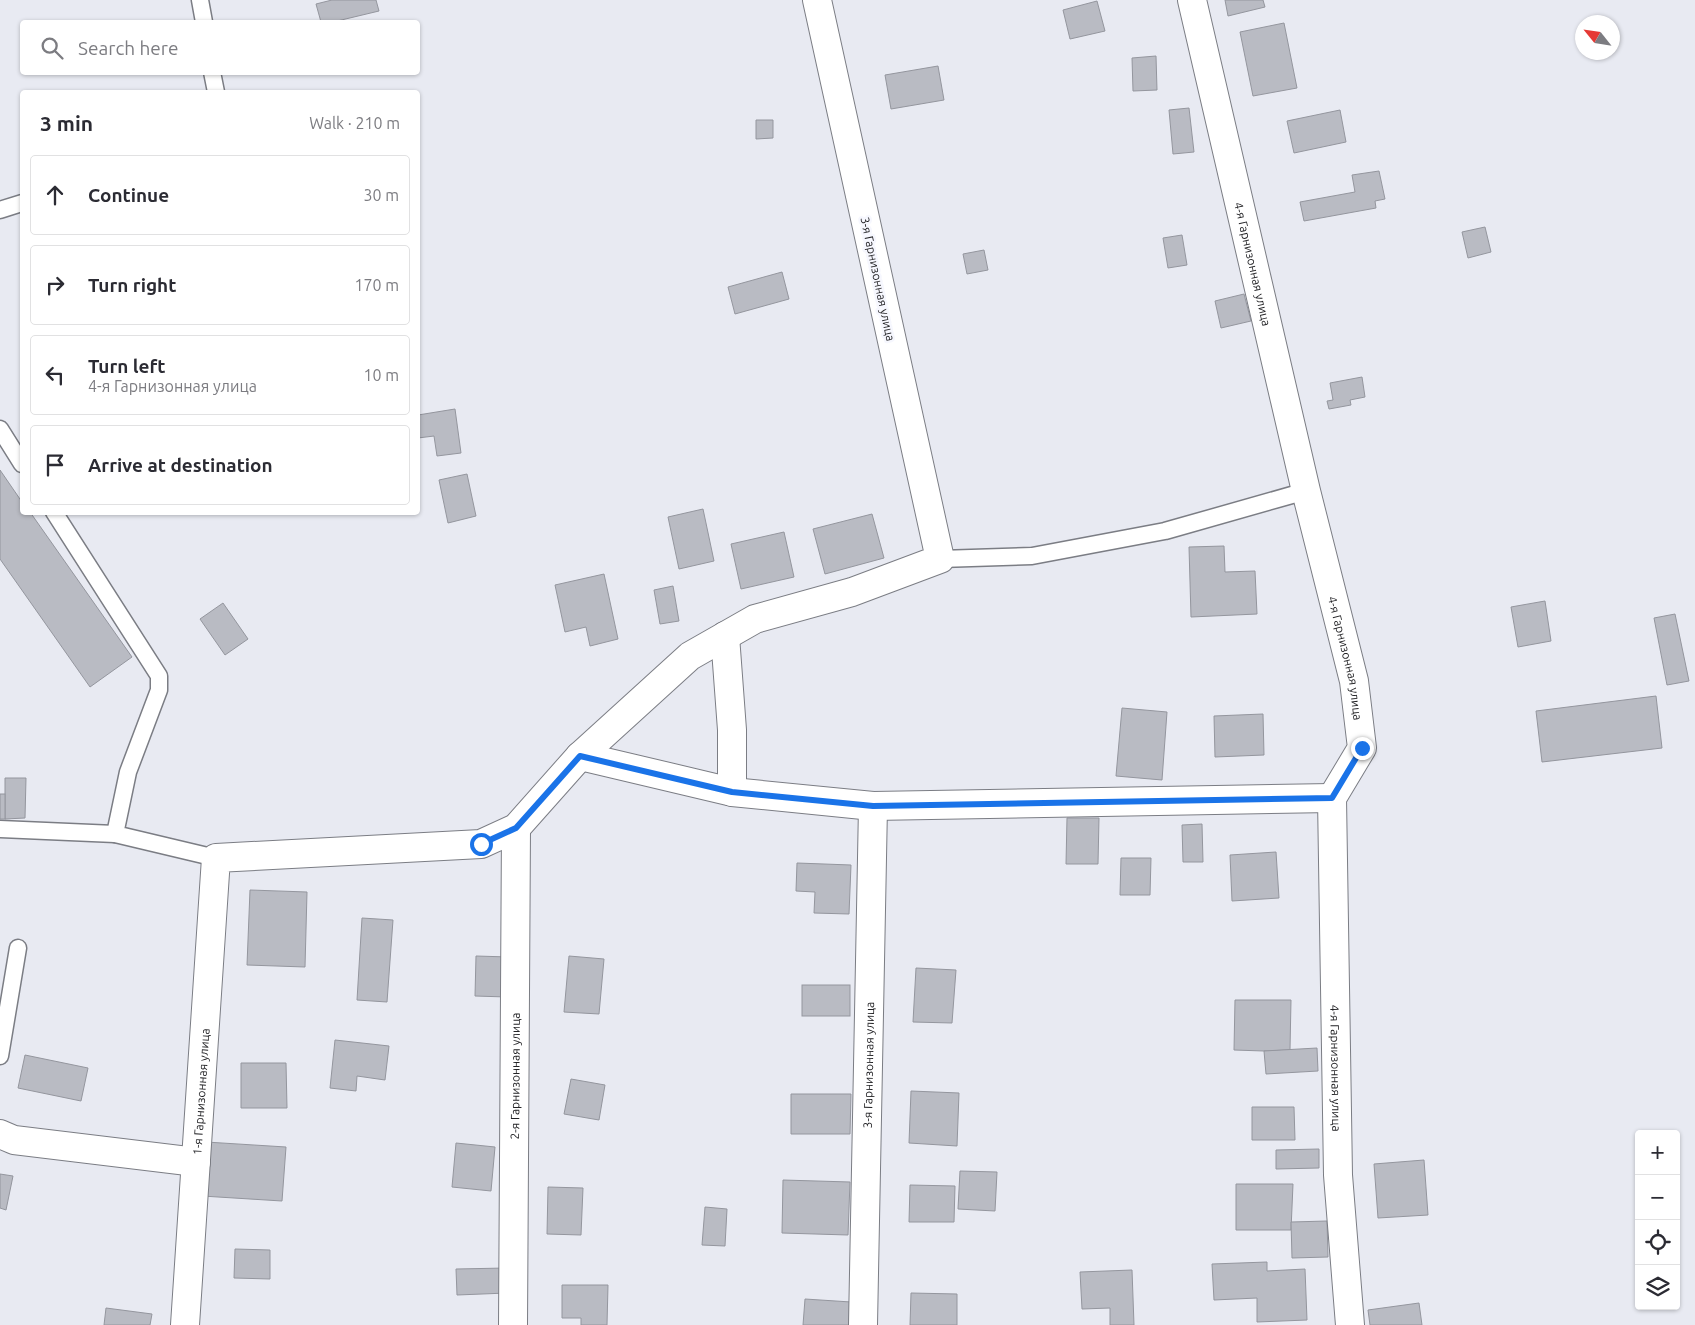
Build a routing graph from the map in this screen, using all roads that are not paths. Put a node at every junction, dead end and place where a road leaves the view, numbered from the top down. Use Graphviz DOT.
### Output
graph roads {
  1 [pos="200,0"];
  2 [pos="816,0"];
  3 [pos="1192,0"];
  4 [pos="204,20"];
  5 [pos="213,75"];
  6 [pos="216,90"];
  7 [pos="20,204"];
  8 [pos="0,210"];
  9 [pos="0,429"];
  10 [pos="20,461"];
  11 [pos="1306,490"];
  12 [pos="56,515"];
  13 [pos="940,559"];
  14 [pos="725,636"];
  15 [pos="580,756"];
  16 [pos="732,792"];
  17 [pos="1332,798"];
  18 [pos="873,806"];
  19 [pos="516,828"];
  20 [pos="0,829"];
  21 [pos="115,834"];
  22 [pos="216,858"];
  23 [pos="18,948"];
  24 [pos="0,1056"];
  25 [pos="0,1134"];
  26 [pos="196,1162"];
  27 [pos="185,1325"];
  28 [pos="514,1325"];
  29 [pos="863,1325"];
  30 [pos="1350,1325"];
  1 -- 4 [label="lane"];
  2 -- 13 [label="street, 3-я Гарнизонная улица"];
  3 -- 11 [label="street, 4-я Гарнизонная улица"];
  5 -- 6 [label="lane"];
  7 -- 8 [label="lane"];
  9 -- 10 [label="lane"];
  11 -- 13 [label="lane"];
  11 -- 17 [label="street, 4-я Гарнизонная улица"];
  12 -- 21 [label="lane"];
  13 -- 14 [label="street"];
  14 -- 15 [label="street"];
  14 -- 16 [label="street"];
  15 -- 16 [label="street"];
  15 -- 19 [label="street"];
  16 -- 18 [label="street"];
  17 -- 18 [label="street"];
  17 -- 30 [label="street, 4-я Гарнизонная улица"];
  18 -- 29 [label="street, 3-я Гарнизонная улица"];
  19 -- 22 [label="street"];
  19 -- 28 [label="street, 2-я Гарнизонная улица"];
  20 -- 21 [label="lane"];
  21 -- 22 [label="lane"];
  22 -- 26 [label="street, 1-я Гарнизонная улица"];
  23 -- 24 [label="lane"];
  25 -- 26 [label="street"];
  26 -- 27 [label="street, 1-я Гарнизонная улица"];
}
